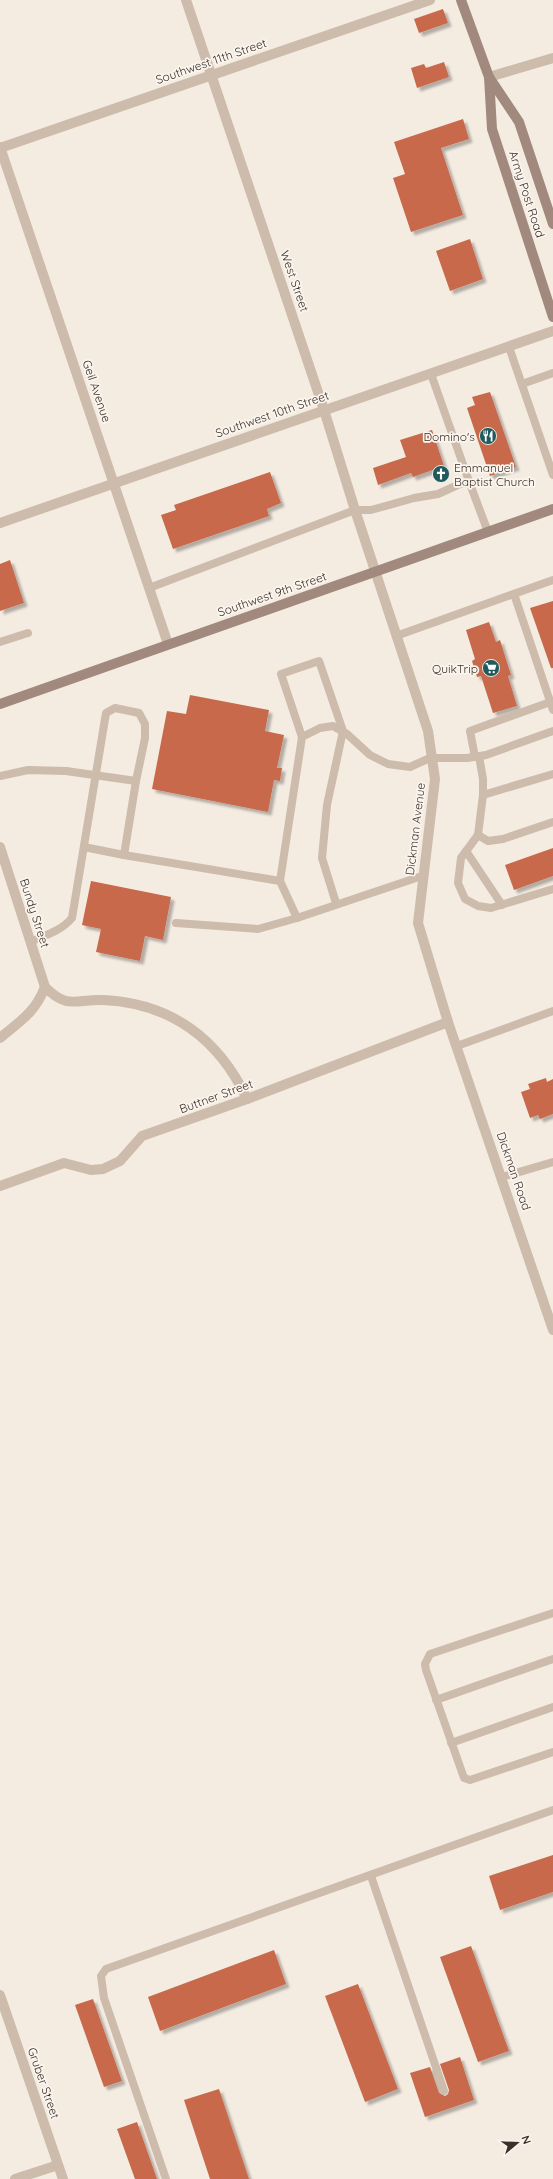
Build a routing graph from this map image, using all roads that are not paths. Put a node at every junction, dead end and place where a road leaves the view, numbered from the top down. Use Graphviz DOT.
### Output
graph roads {
  1 [pos="186,0"];
  2 [pos="430,0"];
  3 [pos="461,0"];
  4 [pos="553,58"];
  5 [pos="211,75"];
  6 [pos="489,77"];
  7 [pos="0,147"];
  8 [pos="552,217"];
  9 [pos="553,317"];
  10 [pos="553,331"];
  11 [pos="509,347"];
  12 [pos="553,373"];
  13 [pos="431,374"];
  14 [pos="522,384"];
  15 [pos="324,410"];
  16 [pos="553,475"];
  17 [pos="115,483"];
  18 [pos="470,484"];
  19 [pos="553,509"];
  20 [pos="354,510"];
  21 [pos="0,523"];
  22 [pos="488,532"];
  23 [pos="375,572"];
  24 [pos="553,580"];
  25 [pos="149,588"];
  26 [pos="514,594"];
  27 [pos="28,633"];
  28 [pos="396,636"];
  29 [pos="0,642"];
  30 [pos="168,644"];
  31 [pos="0,704"];
  32 [pos="552,704"];
  33 [pos="343,731"];
  34 [pos="553,731"];
  35 [pos="302,737"];
  36 [pos="477,756"];
  37 [pos="430,758"];
  38 [pos="553,774"];
  39 [pos="95,775"];
  40 [pos="0,776"];
  41 [pos="136,781"];
  42 [pos="484,795"];
  43 [pos="553,822"];
  44 [pos="478,835"];
  45 [pos="0,847"];
  46 [pos="84,848"];
  47 [pos="466,851"];
  48 [pos="124,855"];
  49 [pos="422,876"];
  50 [pos="280,881"];
  51 [pos="553,889"];
  52 [pos="336,903"];
  53 [pos="502,905"];
  54 [pos="297,918"];
  55 [pos="176,923"];
  56 [pos="30,942"];
  57 [pos="45,987"];
  58 [pos="552,1014"];
  59 [pos="448,1022"];
  60 [pos="0,1038"];
  61 [pos="457,1046"];
  62 [pos="247,1099"];
  63 [pos="553,1162"];
  64 [pos="502,1177"];
  65 [pos="0,1186"];
  66 [pos="553,1330"];
  67 [pos="553,1613"];
  68 [pos="553,1659"];
  69 [pos="436,1700"];
  70 [pos="553,1707"];
  71 [pos="451,1743"];
  72 [pos="553,1752"];
  73 [pos="553,1810"];
  74 [pos="371,1876"];
  75 [pos="0,1995"];
  76 [pos="444,2091"];
  77 [pos="58,2165"];
  78 [pos="15,2179"];
  79 [pos="63,2179"];
  80 [pos="166,2179"];
  1 -- 5 [label="street, West Street"];
  2 -- 5 [label="street, Southwest 11th Street"];
  3 -- 6 [label="main road, Army Post Road"];
  4 -- 6 [label="street"];
  5 -- 7 [label="street, Southwest 11th Street"];
  5 -- 15 [label="street, West Street"];
  6 -- 8 [label="main road, Army Post Road"];
  6 -- 9 [label="main road, Army Post Road"];
  7 -- 17 [label="street, Geil Avenue"];
  10 -- 11 [label="street, Southwest 10th Street"];
  11 -- 13 [label="street, Southwest 10th Street"];
  11 -- 14 [label="lane"];
  12 -- 14 [label="lane"];
  13 -- 15 [label="street, Southwest 10th Street"];
  13 -- 18 [label="lane"];
  14 -- 16 [label="lane"];
  15 -- 17 [label="street, Southwest 10th Street"];
  15 -- 20 [label="street, West Street"];
  17 -- 21 [label="street, Southwest 10th Street"];
  17 -- 25 [label="street, Geil Avenue"];
  18 -- 20 [label="lane"];
  18 -- 22 [label="lane"];
  19 -- 22 [label="main road, Southwest 9th Street"];
  20 -- 23 [label="street, West Street"];
  20 -- 25 [label="lane"];
  22 -- 23 [label="main road, Southwest 9th Street"];
  23 -- 28 [label="street, Dickman Avenue"];
  23 -- 30 [label="main road, Southwest 9th Street"];
  24 -- 26 [label="lane"];
  25 -- 30 [label="street, Geil Avenue"];
  26 -- 28 [label="lane"];
  26 -- 32 [label="lane"];
  27 -- 29 [label="lane"];
  28 -- 37 [label="street, Dickman Avenue"];
  30 -- 31 [label="main road, Southwest 9th Street"];
  32 -- 36 [label="lane"];
  33 -- 35 [label="lane"];
  33 -- 35 [label="lane"];
  33 -- 37 [label="lane"];
  33 -- 52 [label="lane"];
  34 -- 36 [label="lane"];
  35 -- 50 [label="lane"];
  36 -- 37 [label="lane"];
  36 -- 42 [label="lane"];
  37 -- 49 [label="street, Dickman Avenue"];
  38 -- 42 [label="lane"];
  39 -- 40 [label="lane"];
  39 -- 41 [label="lane"];
  39 -- 41 [label="lane"];
  39 -- 46 [label="lane"];
  41 -- 48 [label="lane"];
  42 -- 44 [label="lane"];
  43 -- 44 [label="lane"];
  44 -- 47 [label="lane"];
  45 -- 56 [label="street, Bundy Street"];
  46 -- 48 [label="lane"];
  46 -- 56 [label="lane"];
  47 -- 53 [label="lane"];
  47 -- 53 [label="lane"];
  48 -- 50 [label="lane"];
  49 -- 52 [label="lane"];
  49 -- 59 [label="street, Dickman Avenue"];
  50 -- 54 [label="lane"];
  51 -- 53 [label="lane"];
  52 -- 54 [label="lane"];
  54 -- 55 [label="lane"];
  56 -- 57 [label="street, Bundy Street"];
  57 -- 60 [label="street"];
  57 -- 62 [label="street"];
  58 -- 61 [label="lane"];
  59 -- 61 [label="street, Dickman Road"];
  59 -- 62 [label="street, Buttner Street"];
  61 -- 64 [label="street, Dickman Road"];
  62 -- 65 [label="street, Buttner Street"];
  63 -- 64 [label="lane"];
  64 -- 66 [label="street, Dickman Road"];
  67 -- 69 [label="lane"];
  68 -- 69 [label="lane"];
  69 -- 71 [label="lane"];
  70 -- 71 [label="lane"];
  71 -- 72 [label="lane"];
  73 -- 74 [label="lane"];
  74 -- 76 [label="lane"];
  74 -- 80 [label="lane"];
  75 -- 77 [label="street, Gruber Street"];
  77 -- 78 [label="street"];
  77 -- 79 [label="street, Gruber Street"];
}
